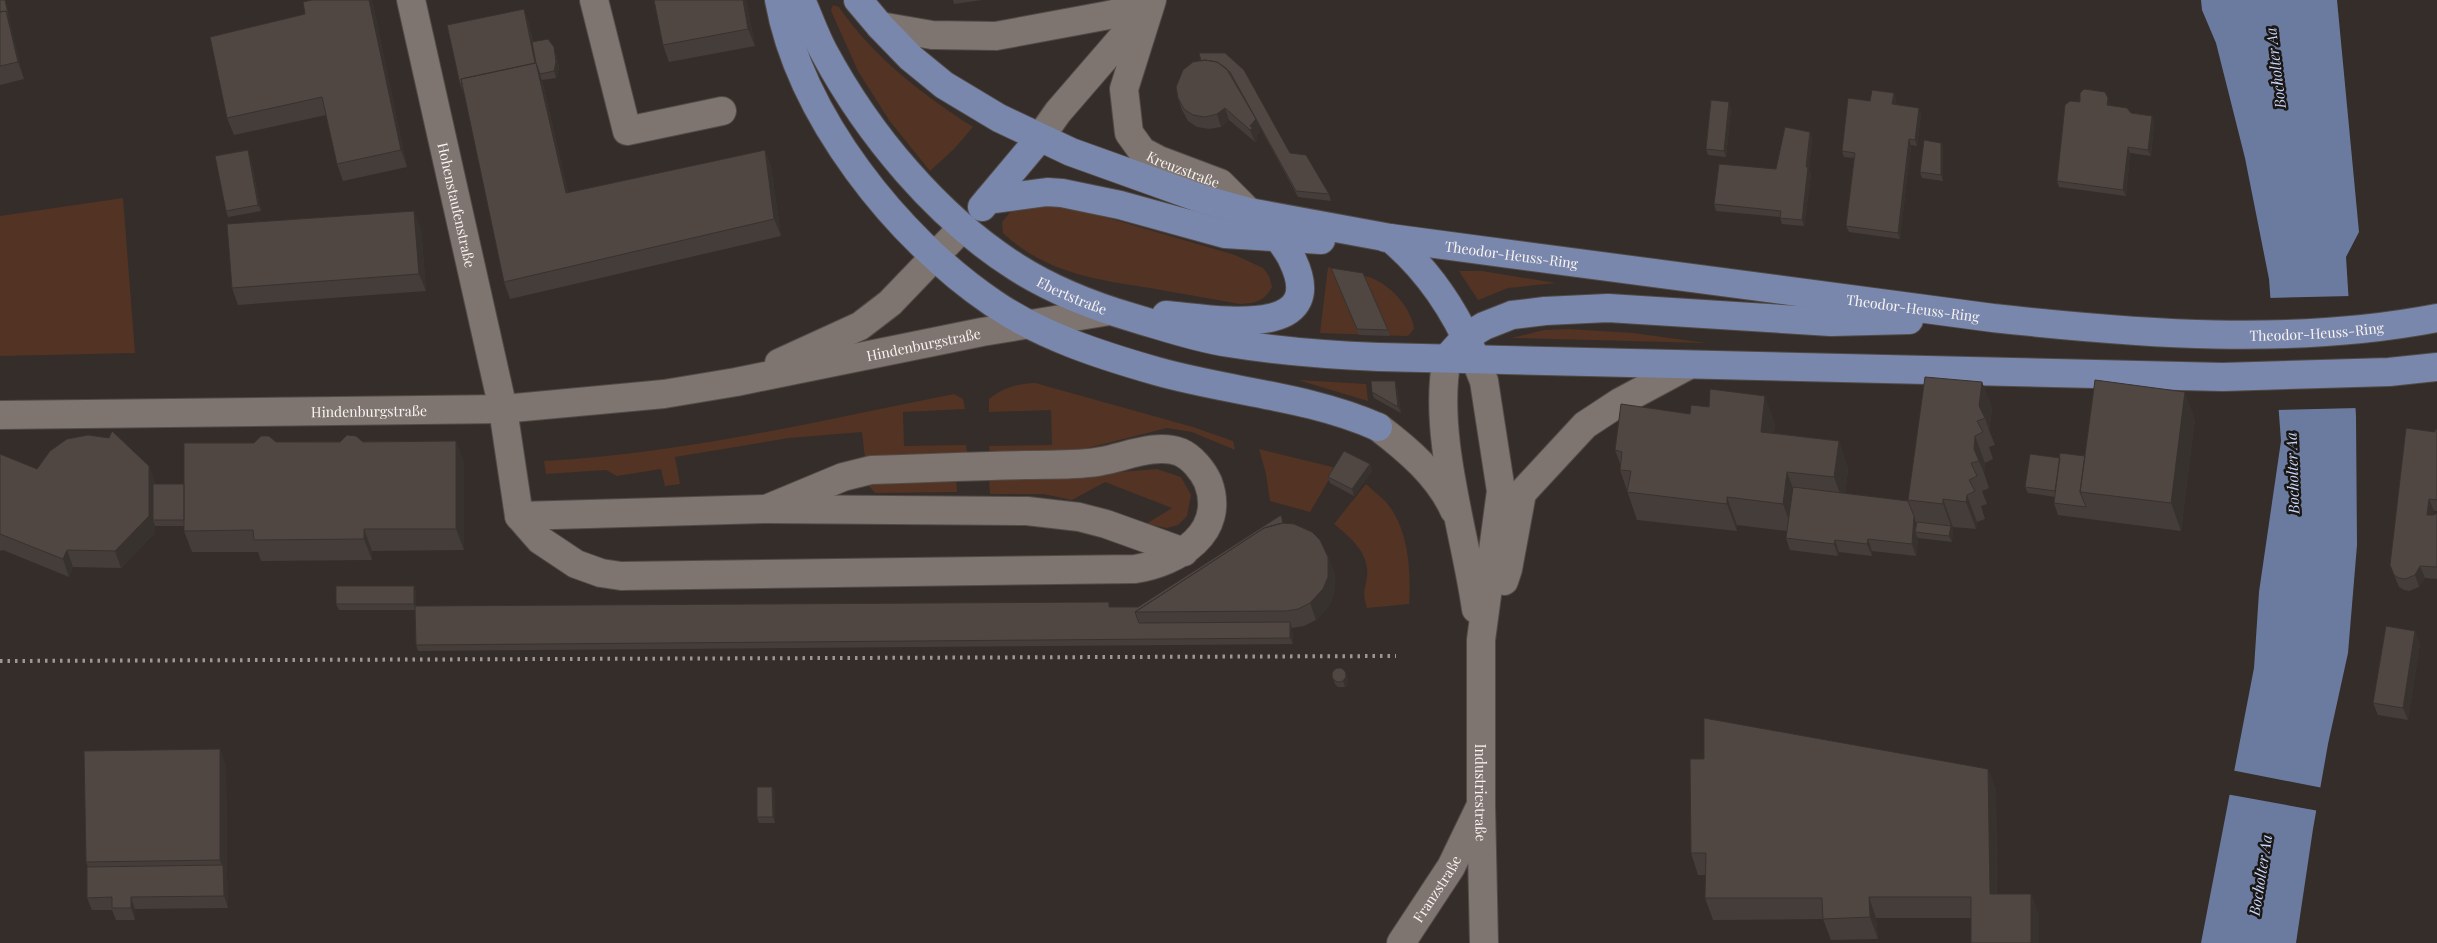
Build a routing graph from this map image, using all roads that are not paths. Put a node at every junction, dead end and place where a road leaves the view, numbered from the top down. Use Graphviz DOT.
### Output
graph roads {
  1 [pos="411,0"];
  2 [pos="594,0"];
  3 [pos="779,0"];
  4 [pos="802,0"];
  5 [pos="858,0"];
  6 [pos="1151,3"];
  7 [pos="880,26"];
  8 [pos="722,110"];
  9 [pos="1039,139"];
  10 [pos="988,200"];
  11 [pos="1255,213"];
  12 [pos="962,228"];
  13 [pos="1278,238"];
  14 [pos="1390,238"];
  15 [pos="935,258"];
  16 [pos="1110,311"];
  17 [pos="1993,318"];
  18 [pos="2437,318"];
  19 [pos="1032,326"];
  20 [pos="1470,348"];
  21 [pos="1447,358"];
  22 [pos="1689,365"];
  23 [pos="2437,367"];
  24 [pos="736,382"];
  25 [pos="503,409"];
  26 [pos="0,415"];
  27 [pos="1378,427"];
  28 [pos="766,509"];
  29 [pos="519,516"];
  30 [pos="1461,527"];
  31 [pos="1184,552"];
  32 [pos="1481,640"];
  33 [pos="1481,805"];
  34 [pos="1401,943"];
  35 [pos="1484,943"];
  1 -- 25 [label="street, Hohenstaufenstraße"];
  2 -- 8 [label="street"];
  3 -- 15 [label="main road"];
  4 -- 12 [label="main road, Ebertstraße"];
  5 -- 7 [label="main road"];
  6 -- 7 [label="street"];
  6 -- 9 [label="street"];
  6 -- 11 [label="street, Kreuzstraße"];
  7 -- 9 [label="main road"];
  9 -- 10 [label="main road"];
  9 -- 11 [label="main road"];
  10 -- 12 [label="main road"];
  10 -- 13 [label="main road"];
  11 -- 13 [label="main road"];
  11 -- 14 [label="main road"];
  12 -- 15 [label="street, Hindenburgstraße"];
  12 -- 16 [label="main road, Ebertstraße"];
  13 -- 14 [label="main road"];
  13 -- 16 [label="main road"];
  14 -- 17 [label="main road, Theodor-Heuss-Ring"];
  14 -- 20 [label="main road"];
  15 -- 19 [label="main road"];
  15 -- 24 [label="street, Hindenburgstraße"];
  16 -- 19 [label="street, Hindenburgstraße"];
  16 -- 21 [label="main road, Ebertstraße"];
  17 -- 18 [label="main road, Theodor-Heuss-Ring"];
  17 -- 20 [label="main road"];
  19 -- 24 [label="street, Hindenburgstraße"];
  19 -- 27 [label="main road"];
  20 -- 21 [label="main road, Ebertstraße"];
  20 -- 22 [label="main road"];
  20 -- 32 [label="street"];
  21 -- 30 [label="street"];
  22 -- 23 [label="main road"];
  22 -- 32 [label="street"];
  24 -- 25 [label="street, Hindenburgstraße"];
  25 -- 26 [label="street, Hindenburgstraße"];
  25 -- 29 [label="street, Hohenstaufenstraße"];
  27 -- 30 [label="street"];
  28 -- 29 [label="street"];
  28 -- 31 [label="street"];
  28 -- 31 [label="street"];
  29 -- 31 [label="street"];
  30 -- 32 [label="street"];
  32 -- 33 [label="street, Industriestraße"];
  33 -- 34 [label="street, Franzstraße"];
  33 -- 35 [label="street, Industriestraße"];
}
